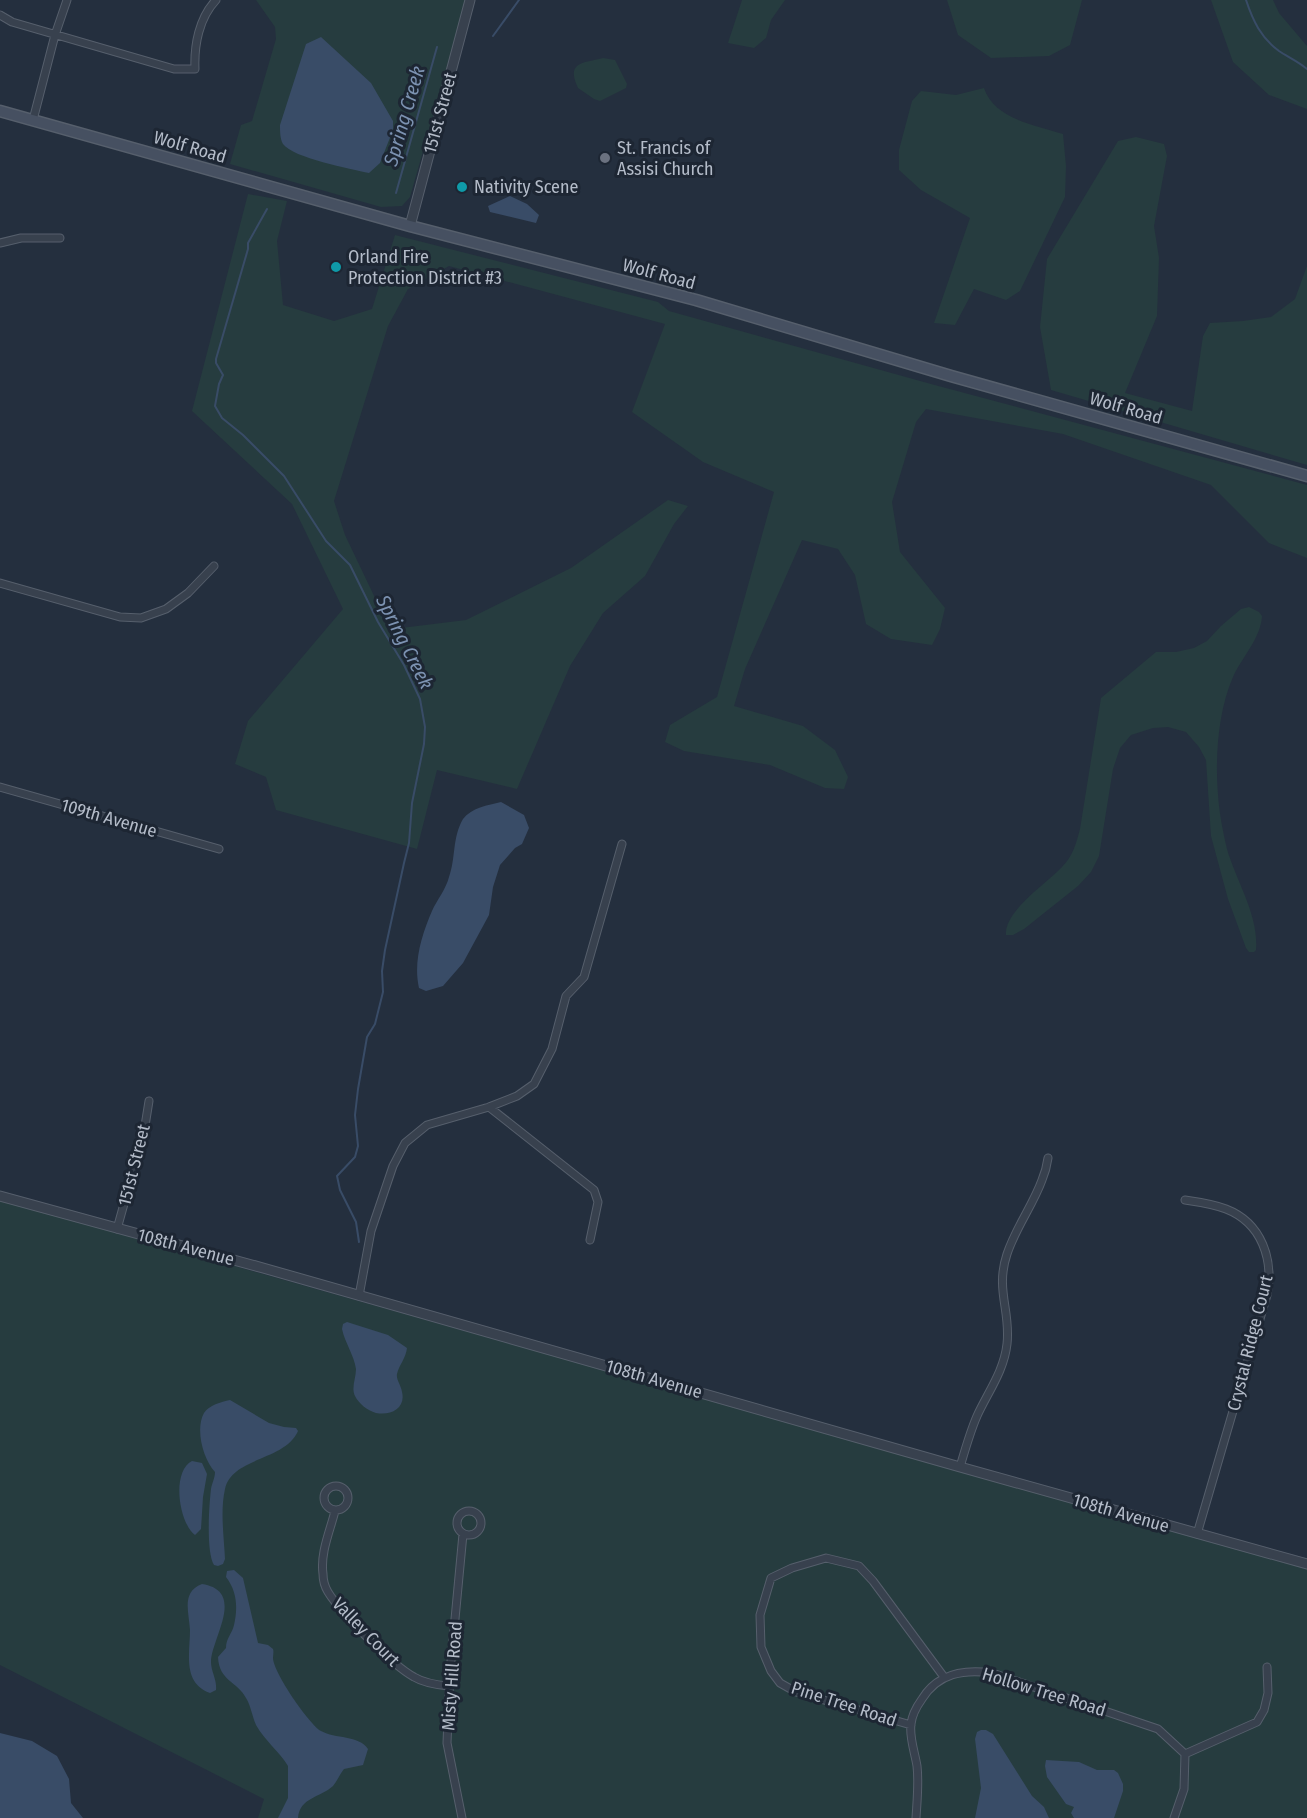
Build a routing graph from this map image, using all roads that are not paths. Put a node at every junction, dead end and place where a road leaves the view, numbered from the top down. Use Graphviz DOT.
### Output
graph roads {
  1 [pos="67,0"];
  2 [pos="216,0"];
  3 [pos="470,0"];
  4 [pos="0,15"];
  5 [pos="55,35"];
  6 [pos="0,111"];
  7 [pos="33,120"];
  8 [pos="410,226"];
  9 [pos="60,238"];
  10 [pos="0,243"];
  11 [pos="1307,476"];
  12 [pos="214,566"];
  13 [pos="0,583"];
  14 [pos="0,787"];
  15 [pos="622,844"];
  16 [pos="219,849"];
  17 [pos="148,1101"];
  18 [pos="489,1107"];
  19 [pos="1048,1158"];
  20 [pos="0,1196"];
  21 [pos="1185,1200"];
  22 [pos="117,1229"];
  23 [pos="590,1240"];
  24 [pos="359,1296"];
  25 [pos="960,1467"];
  26 [pos="335,1511"];
  27 [pos="463,1534"];
  28 [pos="1197,1534"];
  29 [pos="1307,1564"];
  30 [pos="1267,1667"];
  31 [pos="944,1677"];
  32 [pos="449,1686"];
  33 [pos="910,1725"];
  34 [pos="1185,1754"];
  35 [pos="462,1818"];
  36 [pos="916,1818"];
  37 [pos="1173,1818"];
  1 -- 5 [label="street"];
  2 -- 5 [label="street"];
  3 -- 8 [label="street, 151st Street"];
  4 -- 5 [label="street"];
  5 -- 7 [label="street"];
  6 -- 7 [label="main road, Wolf Road"];
  7 -- 8 [label="main road, Wolf Road"];
  8 -- 11 [label="main road, Wolf Road"];
  9 -- 10 [label="street"];
  12 -- 13 [label="street"];
  14 -- 16 [label="street, 109th Avenue"];
  15 -- 18 [label="street"];
  17 -- 22 [label="street, 151st Street"];
  18 -- 23 [label="street"];
  18 -- 24 [label="street"];
  19 -- 25 [label="street"];
  20 -- 22 [label="street, 108th Avenue"];
  21 -- 28 [label="street, Crystal Ridge Court"];
  22 -- 24 [label="street, 108th Avenue"];
  24 -- 25 [label="street, 108th Avenue"];
  25 -- 28 [label="street, 108th Avenue"];
  26 -- 32 [label="street, Valley Court"];
  27 -- 32 [label="street, Misty Hill Road"];
  28 -- 29 [label="street, 108th Avenue"];
  30 -- 34 [label="street"];
  31 -- 33 [label="street"];
  31 -- 33 [label="street, Pine Tree Road"];
  31 -- 34 [label="street, Hollow Tree Road"];
  32 -- 35 [label="street, Misty Hill Road"];
  33 -- 36 [label="street"];
  34 -- 37 [label="street"];
}
